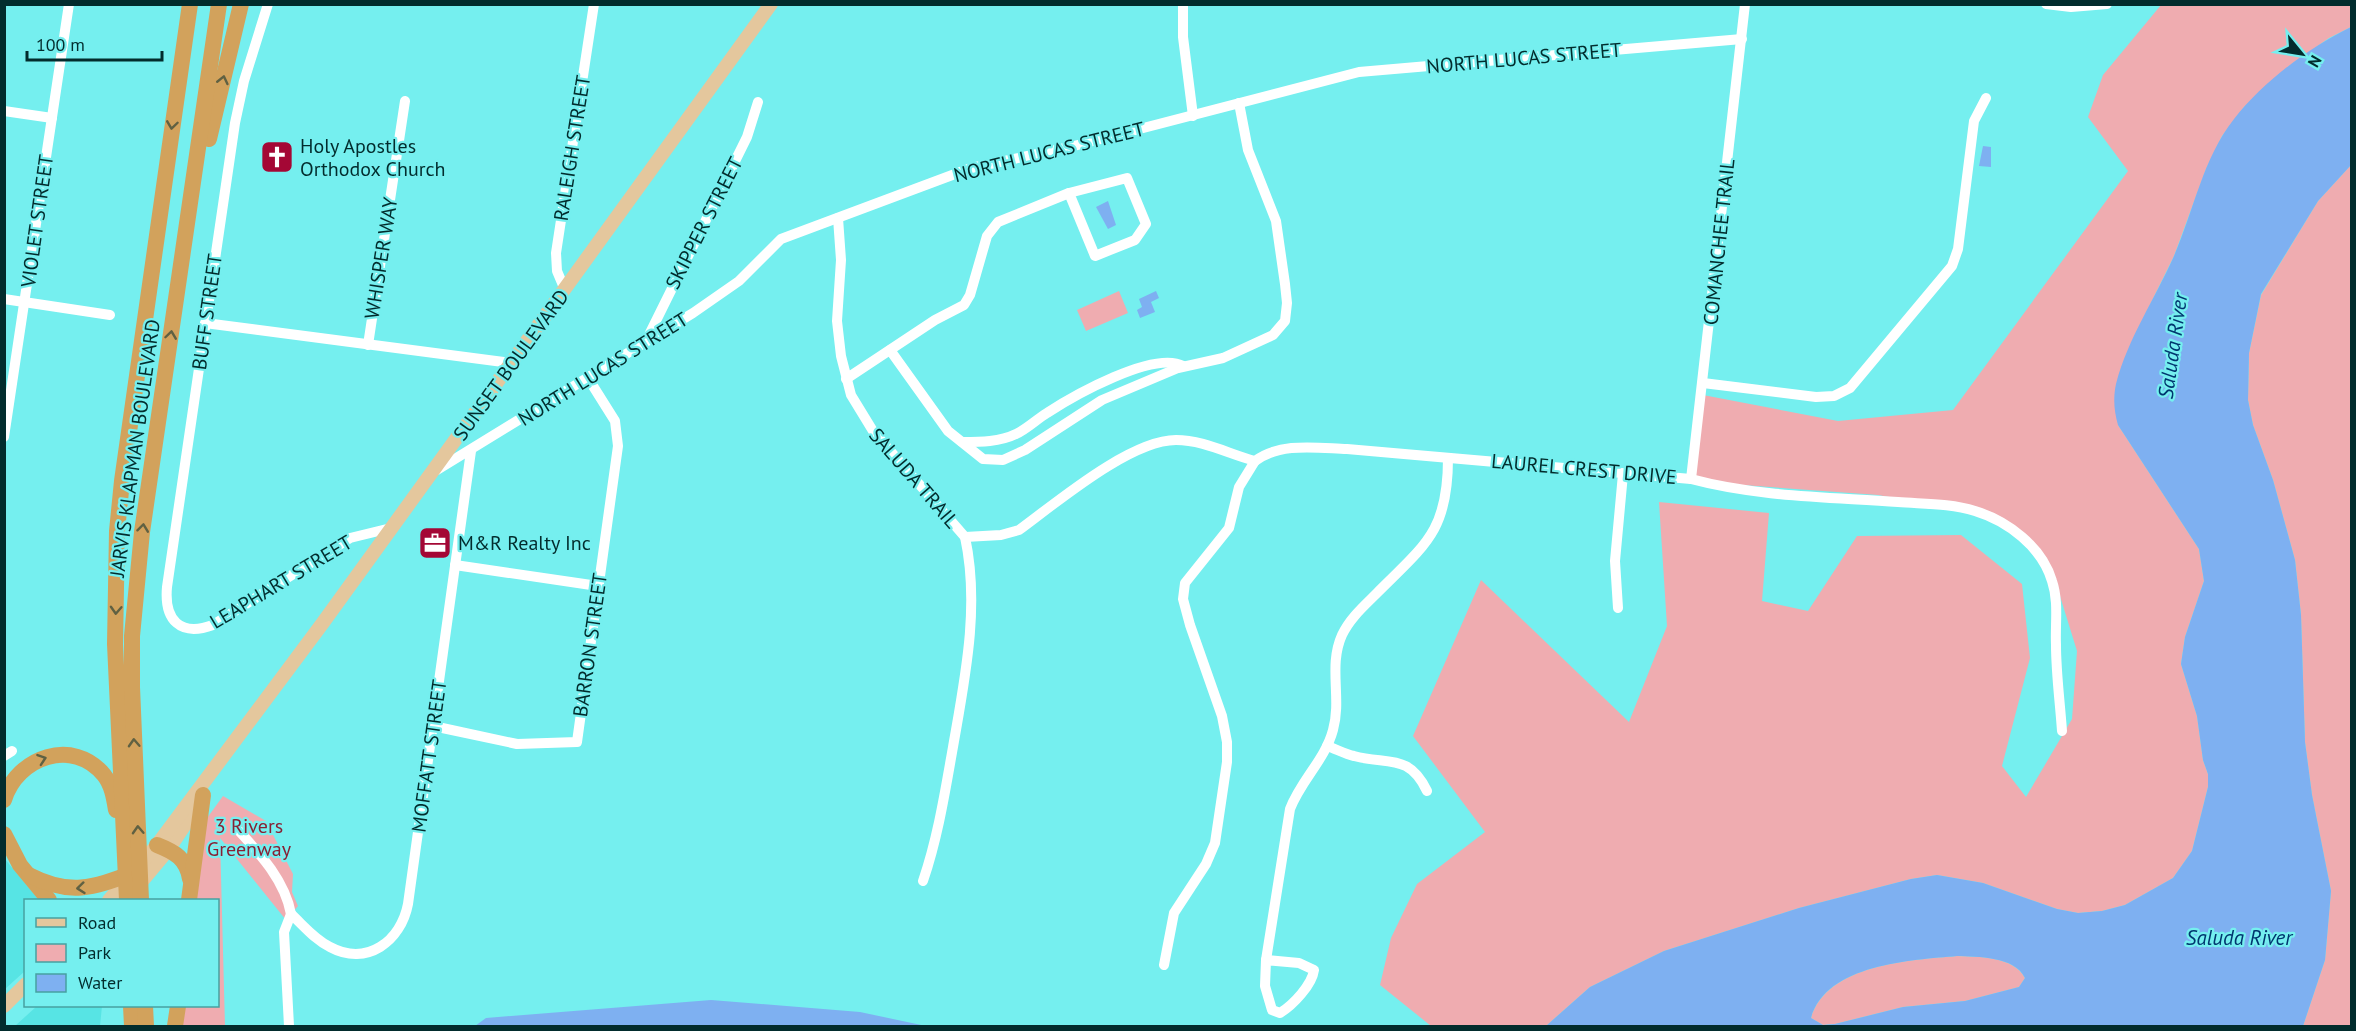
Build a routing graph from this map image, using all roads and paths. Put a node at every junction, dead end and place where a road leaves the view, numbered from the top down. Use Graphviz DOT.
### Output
graph roads {
  1 [pos="69,4"];
  2 [pos="179,4"];
  3 [pos="190,4"];
  4 [pos="219,4"];
  5 [pos="241,4"];
  6 [pos="268,4"];
  7 [pos="594,4"];
  8 [pos="771,4"];
  9 [pos="1183,4"];
  10 [pos="1745,4"];
  11 [pos="2046,4"];
  12 [pos="2108,4"];
  13 [pos="1742,39"];
  14 [pos="176,98"];
  15 [pos="1986,98"];
  16 [pos="405,101"];
  17 [pos="758,102"];
  18 [pos="1239,103"];
  19 [pos="4,111"];
  20 [pos="1193,116"];
  21 [pos="52,117"];
  22 [pos="1069,193"];
  23 [pos="838,218"];
  24 [pos="186,239"];
  25 [pos="565,290"];
  26 [pos="4,299"];
  27 [pos="24,302"];
  28 [pos="110,315"];
  29 [pos="205,323"];
  30 [pos="645,341"];
  31 [pos="368,345"];
  32 [pos="890,350"];
  33 [pos="511,363"];
  34 [pos="1183,366"];
  35 [pos="588,378"];
  36 [pos="846,379"];
  37 [pos="1703,383"];
  38 [pos="4,437"];
  39 [pos="962,442"];
  40 [pos="471,451"];
  41 [pos="1448,458"];
  42 [pos="1255,461"];
  43 [pos="432,473"];
  44 [pos="1623,474"];
  45 [pos="1691,479"];
  46 [pos="391,528"];
  47 [pos="965,537"];
  48 [pos="455,565"];
  49 [pos="598,586"];
  50 [pos="1618,608"];
  51 [pos="174,621"];
  52 [pos="247,722"];
  53 [pos="433,726"];
  54 [pos="2062,731"];
  55 [pos="1327,746"];
  56 [pos="1426,791"];
  57 [pos="203,795"];
  58 [pos="4,800"];
  59 [pos="122,821"];
  60 [pos="238,831"];
  61 [pos="4,834"];
  62 [pos="162,848"];
  63 [pos="130,870"];
  64 [pos="29,875"];
  65 [pos="923,881"];
  66 [pos="190,883"];
  67 [pos="49,899"];
  68 [pos="110,899"];
  69 [pos="126,899"];
  70 [pos="127,899"];
  71 [pos="141,899"];
  72 [pos="189,899"];
  73 [pos="291,915"];
  74 [pos="1266,960"];
  75 [pos="1164,965"];
  76 [pos="24,986"];
  77 [pos="24,1000"];
  78 [pos="4,1006"];
  79 [pos="131,1007"];
  80 [pos="145,1007"];
  81 [pos="178,1007"];
  82 [pos="4,1015"];
  83 [pos="132,1026"];
  84 [pos="146,1026"];
  85 [pos="175,1026"];
  86 [pos="289,1026"];
  1 -- 21 [label="street, VIOLET STREET"];
  2 -- 14 [label="highway"];
  3 -- 14 [label="highway, JARVIS KLAPMAN BOULEVARD"];
  4 -- 24 [label="highway, JARVIS KLAPMAN BOULEVARD"];
  24 -- 5 [label="highway, one-way"];
  6 -- 29 [label="street, BUFF STREET"];
  7 -- 25 [label="street, RALEIGH STREET"];
  8 -- 25 [label="main road, SUNSET BOULEVARD"];
  9 -- 20 [label="street"];
  10 -- 13 [label="street, COMANCHEE TRAIL"];
  11 -- 12 [label="street"];
  13 -- 18 [label="street, NORTH LUCAS STREET"];
  13 -- 37 [label="street, COMANCHEE TRAIL"];
  14 -- 59 [label="highway, JARVIS KLAPMAN BOULEVARD, one-way"];
  15 -- 37 [label="street"];
  16 -- 31 [label="street, WHISPER WAY"];
  17 -- 30 [label="street, SKIPPER STREET"];
  18 -- 20 [label="street, NORTH LUCAS STREET"];
  18 -- 34 [label="street"];
  19 -- 21 [label="street"];
  20 -- 23 [label="street, NORTH LUCAS STREET"];
  21 -- 27 [label="street, VIOLET STREET"];
  22 -- 22 [label="street"];
  22 -- 32 [label="street"];
  23 -- 30 [label="street, NORTH LUCAS STREET"];
  23 -- 36 [label="street, SALUDA TRAIL"];
  71 -- 24 [label="highway, JARVIS KLAPMAN BOULEVARD, one-way"];
  25 -- 33 [label="main road, SUNSET BOULEVARD"];
  26 -- 27 [label="street"];
  27 -- 28 [label="street"];
  27 -- 38 [label="street, VIOLET STREET"];
  29 -- 31 [label="street"];
  29 -- 51 [label="street, BUFF STREET"];
  30 -- 35 [label="street, NORTH LUCAS STREET"];
  31 -- 33 [label="street"];
  32 -- 36 [label="street"];
  32 -- 39 [label="street"];
  33 -- 43 [label="main road, SUNSET BOULEVARD"];
  34 -- 39 [label="street"];
  34 -- 39 [label="street"];
  35 -- 40 [label="street, NORTH LUCAS STREET"];
  35 -- 49 [label="street, BARRON STREET"];
  36 -- 47 [label="street, SALUDA TRAIL"];
  37 -- 45 [label="street, COMANCHEE TRAIL"];
  40 -- 43 [label="street, NORTH LUCAS STREET"];
  40 -- 48 [label="street, MOFFATT STREET"];
  41 -- 42 [label="street, LAUREL CREST DRIVE"];
  41 -- 44 [label="street, LAUREL CREST DRIVE"];
  41 -- 55 [label="street"];
  42 -- 47 [label="street"];
  42 -- 75 [label="street"];
  43 -- 46 [label="main road, SUNSET BOULEVARD"];
  44 -- 45 [label="street, LAUREL CREST DRIVE"];
  44 -- 50 [label="street"];
  45 -- 54 [label="street, LAUREL CREST DRIVE"];
  46 -- 51 [label="street, LEAPHART STREET"];
  46 -- 52 [label="main road, SUNSET BOULEVARD"];
  47 -- 65 [label="street, SALUDA TRAIL"];
  48 -- 49 [label="street"];
  48 -- 53 [label="street, MOFFATT STREET"];
  49 -- 53 [label="street, BARRON STREET"];
  52 -- 57 [label="main road, SUNSET BOULEVARD"];
  52 -- 62 [label="main road, SUNSET BOULEVARD"];
  53 -- 73 [label="street, MOFFATT STREET"];
  55 -- 56 [label="street"];
  55 -- 74 [label="street"];
  57 -- 62 [label="main road, SUNSET BOULEVARD"];
  57 -- 66 [label="highway"];
  58 -- 59 [label="highway, one-way"];
  59 -- 63 [label="highway"];
  60 -- 73 [label="street"];
  61 -- 64 [label="highway"];
  62 -- 63 [label="main road, SUNSET BOULEVARD"];
  62 -- 66 [label="highway"];
  62 -- 70 [label="main road, SUNSET BOULEVARD"];
  63 -- 64 [label="highway, one-way"];
  63 -- 68 [label="main road, SUNSET BOULEVARD"];
  63 -- 69 [label="highway"];
  64 -- 67 [label="highway"];
  66 -- 72 [label="highway"];
  73 -- 86 [label="street"];
  74 -- 74 [label="street"];
  76 -- 78 [label="main road"];
  77 -- 82 [label="main road"];
  79 -- 83 [label="highway"];
  80 -- 84 [label="highway"];
  81 -- 85 [label="highway"];
}
